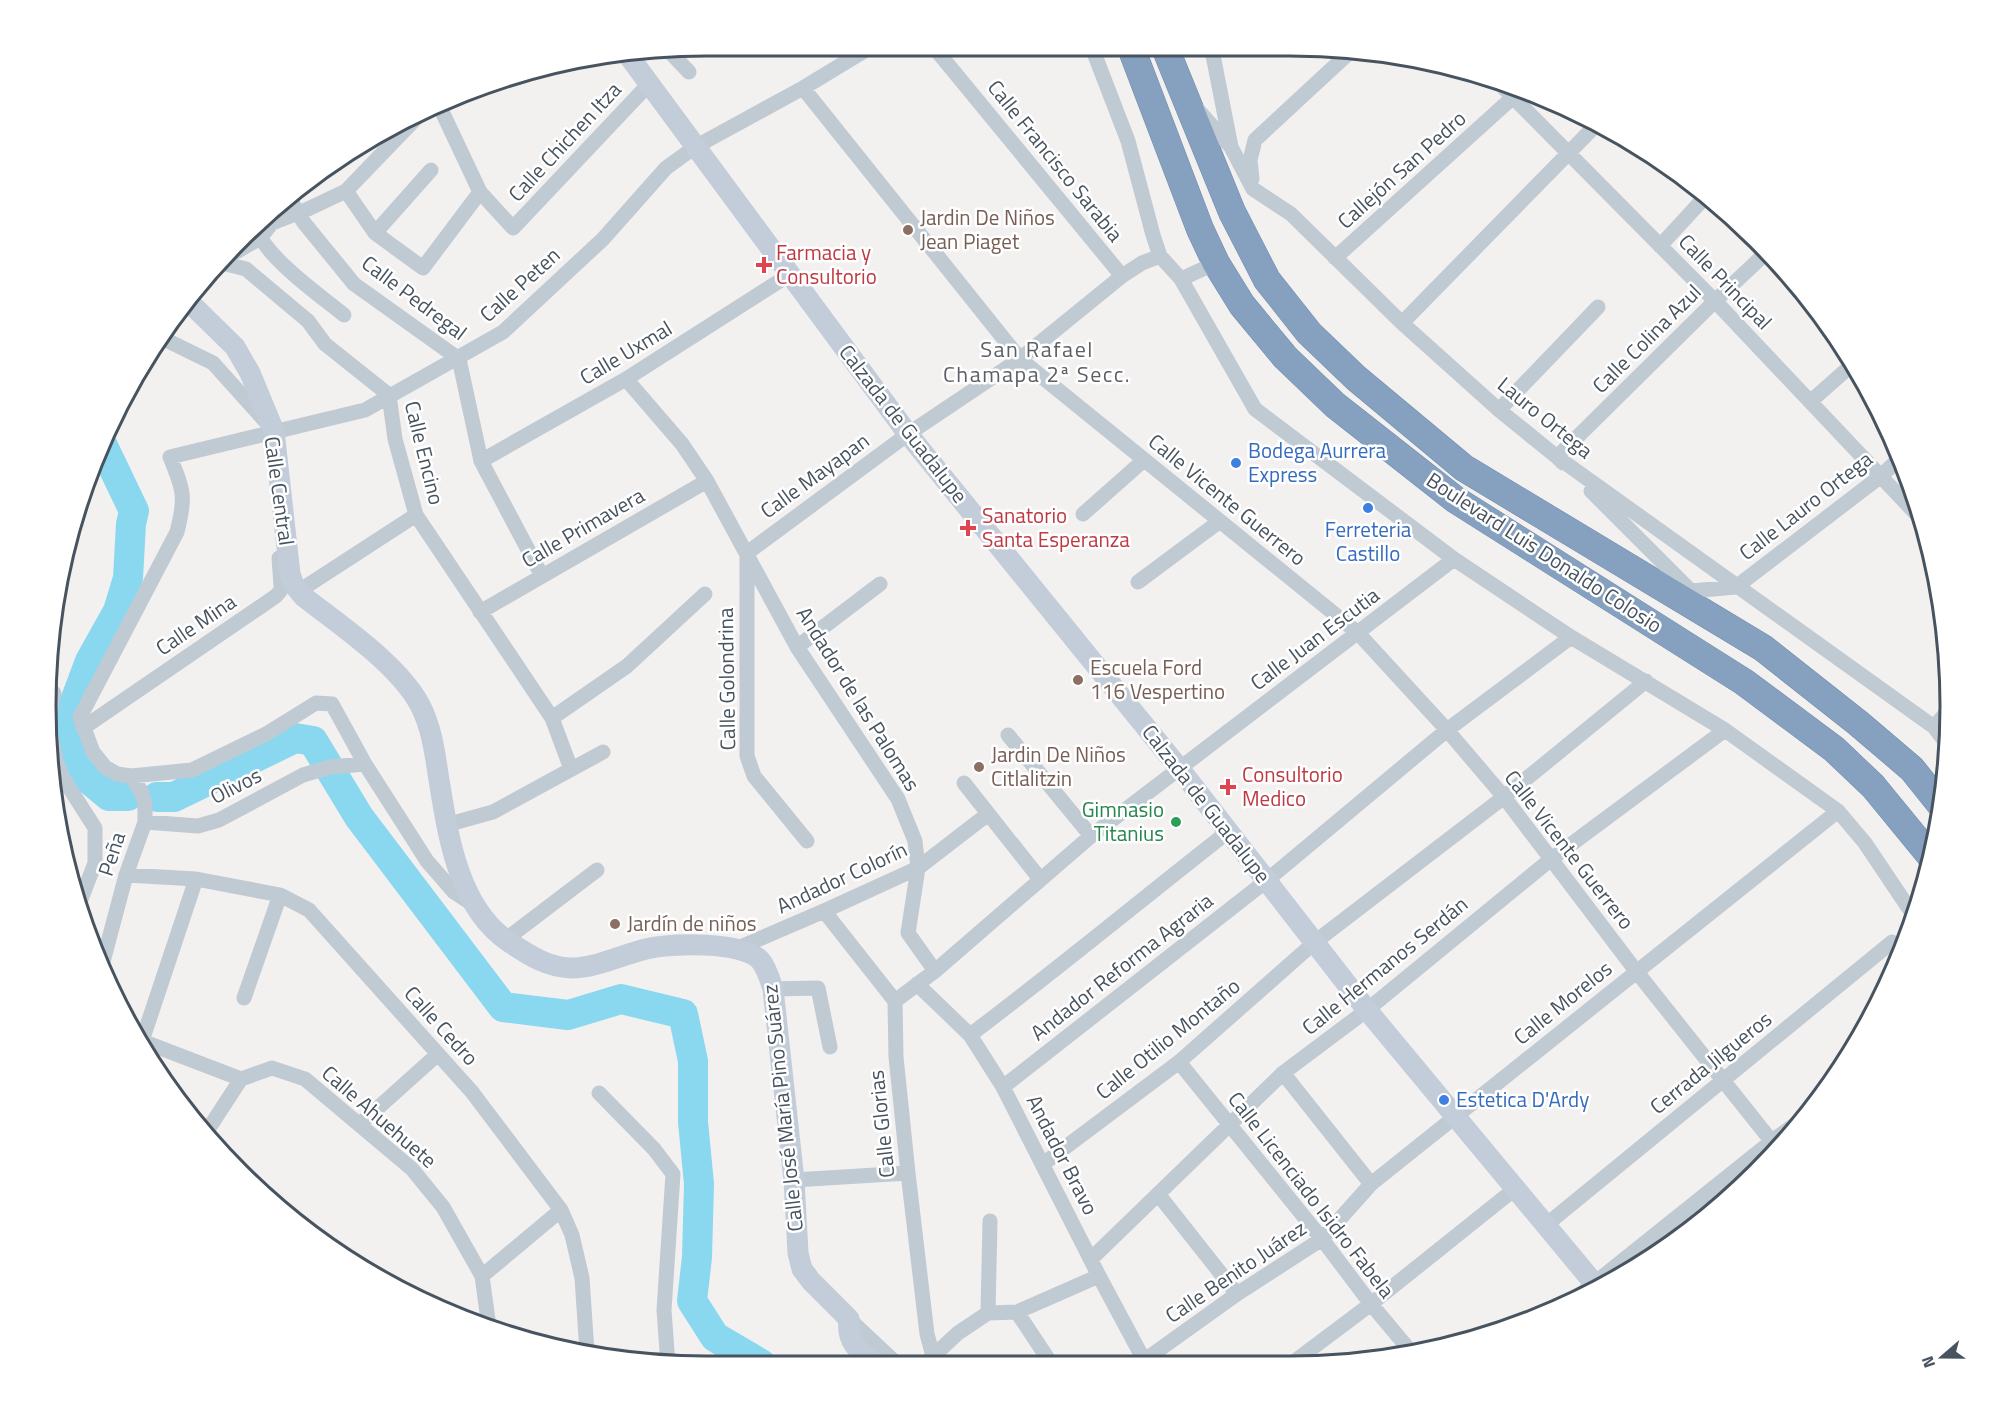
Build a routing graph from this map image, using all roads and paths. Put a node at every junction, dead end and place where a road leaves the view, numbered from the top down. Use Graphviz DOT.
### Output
graph roads {
  1 [pos="856,56"];
  2 [pos="941,56"];
  3 [pos="1095,56"];
  4 [pos="1134,56"];
  5 [pos="1168,56"];
  6 [pos="1213,56"];
  7 [pos="674,57"];
  8 [pos="1344,58"];
  9 [pos="632,60"];
  10 [pos="689,72"];
  11 [pos="649,84"];
  12 [pos="803,88"];
  13 [pos="1184,94"];
  14 [pos="1515,96"];
  15 [pos="1523,99"];
  16 [pos="442,112"];
  17 [pos="1591,130"];
  18 [pos="387,139"];
  19 [pos="695,147"];
  20 [pos="1231,147"];
  21 [pos="1568,153"];
  22 [pos="431,170"];
  23 [pos="1253,189"];
  24 [pos="346,191"];
  25 [pos="480,192"];
  26 [pos="1701,202"];
  27 [pos="294,203"];
  28 [pos="298,213"];
  29 [pos="266,227"];
  30 [pos="375,233"];
  31 [pos="259,234"];
  32 [pos="1660,246"];
  33 [pos="1160,256"];
  34 [pos="1335,258"];
  35 [pos="1761,258"];
  36 [pos="1216,263"];
  37 [pos="229,265"];
  38 [pos="789,275"];
  39 [pos="1122,276"];
  40 [pos="1181,279"];
  41 [pos="1715,301"];
  42 [pos="193,306"];
  43 [pos="1598,307"];
  44 [pos="344,315"];
  45 [pos="1402,323"];
  46 [pos="167,341"];
  47 [pos="459,358"];
  48 [pos="1020,359"];
  49 [pos="1846,370"];
  50 [pos="626,379"];
  51 [pos="389,395"];
  52 [pos="1811,402"];
  53 [pos="1499,410"];
  54 [pos="274,431"];
  55 [pos="908,434"];
  56 [pos="1557,457"];
  57 [pos="1144,460"];
  58 [pos="481,461"];
  59 [pos="1894,464"];
  60 [pos="1881,476"];
  61 [pos="707,481"];
  62 [pos="1909,506"];
  63 [pos="1083,514"];
  64 [pos="416,515"];
  65 [pos="1220,521"];
  66 [pos="286,530"];
  67 [pos="747,553"];
  68 [pos="1454,559"];
  69 [pos="542,576"];
  70 [pos="1138,582"];
  71 [pos="880,584"];
  72 [pos="1736,587"];
  73 [pos="299,591"];
  74 [pos="705,594"];
  75 [pos="480,612"];
  76 [pos="1358,633"];
  77 [pos="1571,637"];
  78 [pos="797,647"];
  79 [pos="1646,681"];
  80 [pos="552,718"];
  81 [pos="1940,721"];
  82 [pos="1934,727"];
  83 [pos="83,728"];
  84 [pos="1447,730"];
  85 [pos="1725,730"];
  86 [pos="1939,734"];
  87 [pos="1008,735"];
  88 [pos="603,752"];
  89 [pos="365,764"];
  90 [pos="59,768"];
  91 [pos="571,768"];
  92 [pos="1179,768"];
  93 [pos="1912,770"];
  94 [pos="131,776"];
  95 [pos="63,778"];
  96 [pos="60,780"];
  97 [pos="964,783"];
  98 [pos="1936,783"];
  99 [pos="1504,797"];
  100 [pos="1934,797"];
  101 [pos="1839,811"];
  102 [pos="988,814"];
  103 [pos="145,822"];
  104 [pos="447,825"];
  105 [pos="1229,831"];
  106 [pos="1091,836"];
  107 [pos="807,841"];
  108 [pos="1924,848"];
  109 [pos="1550,860"];
  110 [pos="918,868"];
  111 [pos="597,870"];
  112 [pos="126,875"];
  113 [pos="196,879"];
  114 [pos="1040,879"];
  115 [pos="1266,881"];
  116 [pos="84,893"];
  117 [pos="280,895"];
  118 [pos="475,906"];
  119 [pos="1908,907"];
  120 [pos="824,911"];
  121 [pos="505,940"];
  122 [pos="1315,942"];
  123 [pos="1894,945"];
  124 [pos="736,949"];
  125 [pos="105,954"];
  126 [pos="935,971"];
  127 [pos="1636,971"];
  128 [pos="917,984"];
  129 [pos="773,989"];
  130 [pos="244,998"];
  131 [pos="895,1001"];
  132 [pos="1367,1010"];
  133 [pos="145,1033"];
  134 [pos="970,1035"];
  135 [pos="152,1045"];
  136 [pos="830,1047"];
  137 [pos="438,1054"];
  138 [pos="1179,1062"];
  139 [pos="1283,1073"];
  140 [pos="241,1079"];
  141 [pos="1723,1080"];
  142 [pos="1003,1087"];
  143 [pos="599,1093"];
  144 [pos="1457,1117"];
  145 [pos="360,1124"];
  146 [pos="211,1125"];
  147 [pos="1229,1126"];
  148 [pos="1773,1141"];
  149 [pos="1043,1164"];
  150 [pos="1750,1165"];
  151 [pos="908,1173"];
  152 [pos="794,1180"];
  153 [pos="1371,1184"];
  154 [pos="1516,1188"];
  155 [pos="1158,1194"];
  156 [pos="561,1210"];
  157 [pos="990,1221"];
  158 [pos="1682,1222"];
  159 [pos="1546,1225"];
  160 [pos="1322,1239"];
  161 [pos="1639,1254"];
  162 [pos="1091,1260"];
  163 [pos="482,1275"];
  164 [pos="1099,1276"];
  165 [pos="1592,1281"];
  166 [pos="1237,1294"];
  167 [pos="1371,1304"];
  168 [pos="1017,1312"];
  169 [pos="988,1313"];
  170 [pos="488,1318"];
  171 [pos="849,1319"];
  172 [pos="586,1344"];
  173 [pos="1405,1345"];
  174 [pos="667,1354"];
  175 [pos="1302,1355"];
  176 [pos="866,1356"];
  177 [pos="889,1356"];
  178 [pos="930,1356"];
  179 [pos="933,1356"];
  180 [pos="1046,1356"];
  181 [pos="1141,1356"];
  182 [pos="1151,1356"];
  1 -- 12 [label="street, Calle Peten"];
  2 -- 39 [label="street, Calle Francisco Sarabia"];
  3 -- 33 [label="street"];
  4 -- 36 [label="highway, Boulevard Luis Donaldo Colosio"];
  5 -- 13 [label="highway, Boulevard Luis Donaldo Colosio"];
  6 -- 20 [label="street, Lauro Ortega"];
  7 -- 10 [label="street"];
  8 -- 23 [label="street"];
  9 -- 11 [label="street, Calzada de Guadalupe"];
  11 -- 19 [label="street, Calzada de Guadalupe"];
  11 -- 25 [label="street, Calle Chichen Itza"];
  12 -- 19 [label="street, Calle Peten"];
  12 -- 48 [label="street, Calle Vicente Guerrero"];
  13 -- 20 [label="street"];
  13 -- 93 [label="highway, Boulevard Luis Donaldo Colosio"];
  14 -- 34 [label="street, Callejón San Pedro"];
  15 -- 21 [label="street, Calle Principal"];
  16 -- 25 [label="street, Calle Chichen Itza"];
  17 -- 21 [label="street"];
  18 -- 24 [label="street"];
  19 -- 38 [label="street, Calzada de Guadalupe"];
  19 -- 47 [label="street, Calle Peten"];
  20 -- 23 [label="street, Lauro Ortega"];
  21 -- 32 [label="street, Calle Principal"];
  21 -- 45 [label="street"];
  22 -- 30 [label="street"];
  23 -- 34 [label="street, Lauro Ortega"];
  24 -- 28 [label="street"];
  24 -- 30 [label="street, Calle Pedregal"];
  25 -- 30 [label="street, Calle Pedregal"];
  26 -- 32 [label="street"];
  27 -- 28 [label="street, Calle Pedregal"];
  28 -- 29 [label="street"];
  28 -- 47 [label="street, Calle Pedregal"];
  31 -- 44 [label="street"];
  32 -- 41 [label="street, Calle Principal"];
  33 -- 39 [label="street, Calle Mayapan"];
  33 -- 40 [label="street"];
  34 -- 45 [label="street, Lauro Ortega"];
  35 -- 41 [label="street, Calle Colina Azul"];
  36 -- 40 [label="street"];
  36 -- 108 [label="highway, Boulevard Luis Donaldo Colosio"];
  37 -- 51 [label="street, Calle Encino"];
  38 -- 50 [label="street, Calle Uxmal"];
  38 -- 55 [label="street, Calzada de Guadalupe"];
  39 -- 48 [label="street, Calle Mayapan"];
  40 -- 68 [label="street"];
  41 -- 52 [label="street, Calle Principal"];
  41 -- 56 [label="street, Calle Colina Azul"];
  42 -- 54 [label="street"];
  43 -- 53 [label="street"];
  45 -- 53 [label="street, Lauro Ortega"];
  46 -- 54 [label="street, Calle Central"];
  47 -- 51 [label="street, Calle Peten"];
  47 -- 58 [label="street, Calle Pedregal"];
  48 -- 55 [label="street, Calle Mayapan"];
  48 -- 57 [label="street, Calle Vicente Guerrero"];
  49 -- 52 [label="street"];
  50 -- 58 [label="street, Calle Uxmal"];
  50 -- 61 [label="street, Andador de las Palomas"];
  51 -- 54 [label="street, Calle Peten"];
  51 -- 64 [label="street, Calle Encino"];
  52 -- 60 [label="street, Calle Principal"];
  53 -- 56 [label="street, Lauro Ortega"];
  54 -- 66 [label="street, Calle Central"];
  54 -- 83 [label="street, Calle Peten"];
  55 -- 67 [label="street, Calle Mayapan"];
  55 -- 92 [label="street, Calzada de Guadalupe"];
  56 -- 72 [label="street, Lauro Ortega"];
  56 -- 72 [label="street"];
  57 -- 63 [label="street"];
  57 -- 65 [label="street, Calle Vicente Guerrero"];
  58 -- 69 [label="street, Calle Pedregal"];
  59 -- 60 [label="street, Calle Lauro Ortega"];
  60 -- 62 [label="street, Calle Principal"];
  60 -- 72 [label="street, Calle Lauro Ortega"];
  61 -- 67 [label="street, Andador de las Palomas"];
  61 -- 69 [label="street, Calle Primavera"];
  64 -- 73 [label="street"];
  64 -- 75 [label="street, Calle Encino"];
  65 -- 70 [label="street"];
  65 -- 76 [label="street, Calle Vicente Guerrero"];
  66 -- 73 [label="street, Calle Central"];
  66 -- 83 [label="street, Calle Mina"];
  67 -- 78 [label="street, Andador de las Palomas"];
  67 -- 107 [label="street, Calle Golondrina"];
  68 -- 76 [label="street, Calle Juan Escutia"];
  68 -- 77 [label="street"];
  69 -- 75 [label="street, Calle Primavera"];
  71 -- 78 [label="street"];
  72 -- 82 [label="street, Lauro Ortega"];
  73 -- 104 [label="street, Calle José María Pino Suárez"];
  74 -- 80 [label="street"];
  75 -- 80 [label="street, Calle Encino"];
  76 -- 84 [label="street, Calle Vicente Guerrero"];
  76 -- 92 [label="street, Calle Juan Escutia"];
  77 -- 79 [label="street"];
  77 -- 84 [label="street, Andador Reforma Agraria"];
  78 -- 110 [label="street, Andador de las Palomas"];
  79 -- 85 [label="street"];
  79 -- 99 [label="street, Calle Otilio Montaño"];
  80 -- 91 [label="street, Calle Encino"];
  81 -- 82 [label="street"];
  82 -- 86 [label="street, Lauro Ortega"];
  83 -- 94 [label="street"];
  84 -- 99 [label="street, Calle Vicente Guerrero"];
  84 -- 115 [label="street, Andador Reforma Agraria"];
  85 -- 101 [label="street"];
  85 -- 109 [label="street, Calle Hermanos Serdán"];
  87 -- 106 [label="street"];
  88 -- 91 [label="street"];
  89 -- 94 [label="street"];
  89 -- 103 [label="street, Olivos"];
  89 -- 118 [label="street"];
  90 -- 95 [label="street"];
  91 -- 104 [label="street"];
  92 -- 105 [label="street, Calzada de Guadalupe"];
  92 -- 106 [label="street, Calle Juan Escutia"];
  93 -- 98 [label="highway"];
  93 -- 100 [label="highway, Boulevard Luis Donaldo Colosio"];
  94 -- 103 [label="street"];
  95 -- 96 [label="street"];
  95 -- 116 [label="street"];
  97 -- 102 [label="street"];
  99 -- 109 [label="street, Calle Vicente Guerrero"];
  99 -- 122 [label="street, Calle Otilio Montaño"];
  101 -- 119 [label="street"];
  101 -- 127 [label="street, Calle Morelos"];
  102 -- 110 [label="street, Andador Colorín"];
  102 -- 114 [label="street"];
  103 -- 112 [label="street, Peña"];
  104 -- 118 [label="street, Calle José María Pino Suárez"];
  105 -- 115 [label="street, Calzada de Guadalupe"];
  105 -- 134 [label="street"];
  106 -- 114 [label="street, Calle Juan Escutia"];
  109 -- 127 [label="street, Calle Vicente Guerrero"];
  109 -- 132 [label="street, Calle Hermanos Serdán"];
  110 -- 120 [label="street, Andador Colorín"];
  110 -- 126 [label="street, Andador de las Palomas"];
  111 -- 121 [label="street"];
  112 -- 113 [label="street, Calle Cedro"];
  112 -- 125 [label="street, Peña"];
  113 -- 117 [label="street, Calle Cedro"];
  113 -- 133 [label="street"];
  114 -- 126 [label="street, Calle Juan Escutia"];
  115 -- 122 [label="street, Calzada de Guadalupe"];
  115 -- 142 [label="street, Andador Reforma Agraria"];
  117 -- 130 [label="street"];
  117 -- 137 [label="street, Calle Cedro"];
  118 -- 121 [label="street, Calle José María Pino Suárez"];
  120 -- 124 [label="street, Andador Colorín"];
  120 -- 131 [label="street"];
  121 -- 124 [label="street, Calle José María Pino Suárez"];
  122 -- 132 [label="street, Calzada de Guadalupe"];
  122 -- 138 [label="street, Calle Otilio Montaño"];
  123 -- 141 [label="street, Cerrada Jilgueros"];
  124 -- 129 [label="street, Calle José María Pino Suárez"];
  126 -- 128 [label="street, Calle Juan Escutia"];
  127 -- 141 [label="street, Calle Vicente Guerrero"];
  127 -- 144 [label="street, Calle Morelos"];
  128 -- 131 [label="street, Calle Juan Escutia"];
  128 -- 134 [label="street, Andador Bravo"];
  129 -- 136 [label="street"];
  129 -- 152 [label="street, Calle José María Pino Suárez"];
  131 -- 151 [label="street, Calle Glorias"];
  132 -- 139 [label="street, Calle Hermanos Serdán"];
  132 -- 144 [label="street, Calzada de Guadalupe"];
  134 -- 142 [label="street, Andador Bravo"];
  135 -- 140 [label="street"];
  137 -- 145 [label="street"];
  137 -- 156 [label="street, Calle Cedro"];
  138 -- 147 [label="street, Calle Licenciado Isidro Fabela"];
  138 -- 149 [label="street, Calle Otilio Montaño"];
  139 -- 147 [label="street, Calle Hermanos Serdán"];
  139 -- 153 [label="street"];
  140 -- 145 [label="street, Calle Ahuehuete"];
  140 -- 146 [label="street"];
  141 -- 148 [label="street, Calle Vicente Guerrero"];
  141 -- 159 [label="street, Cerrada Jilgueros"];
  142 -- 149 [label="street, Andador Bravo"];
  143 -- 174 [label="street"];
  144 -- 153 [label="street, Calle Benito Juárez"];
  144 -- 154 [label="street, Calzada de Guadalupe"];
  145 -- 163 [label="street, Calle Ahuehuete"];
  147 -- 155 [label="street, Calle Hermanos Serdán"];
  147 -- 160 [label="street, Calle Licenciado Isidro Fabela"];
  149 -- 162 [label="street, Andador Bravo"];
  150 -- 158 [label="street"];
  151 -- 152 [label="street"];
  151 -- 178 [label="street, Calle Glorias"];
  152 -- 171 [label="street, Calle José María Pino Suárez"];
  153 -- 160 [label="street, Calle Benito Juárez"];
  154 -- 159 [label="street, Calzada de Guadalupe"];
  154 -- 167 [label="street"];
  155 -- 162 [label="street, Calle Hermanos Serdán"];
  155 -- 166 [label="street"];
  156 -- 163 [label="street"];
  156 -- 172 [label="street, Calle Cedro"];
  157 -- 169 [label="street"];
  158 -- 161 [label="street"];
  159 -- 165 [label="street, Calzada de Guadalupe"];
  160 -- 166 [label="street, Calle Benito Juárez"];
  160 -- 167 [label="street, Calle Licenciado Isidro Fabela"];
  162 -- 164 [label="street, Andador Bravo"];
  163 -- 170 [label="street, Calle Ahuehuete"];
  164 -- 168 [label="street"];
  164 -- 181 [label="street, Andador Bravo"];
  166 -- 182 [label="street, Calle Benito Juárez"];
  167 -- 173 [label="street, Calle Licenciado Isidro Fabela"];
  167 -- 175 [label="street"];
  168 -- 169 [label="street"];
  168 -- 180 [label="street"];
  169 -- 179 [label="street"];
  171 -- 176 [label="street"];
  171 -- 177 [label="street, Calle José María Pino Suárez"];
}
